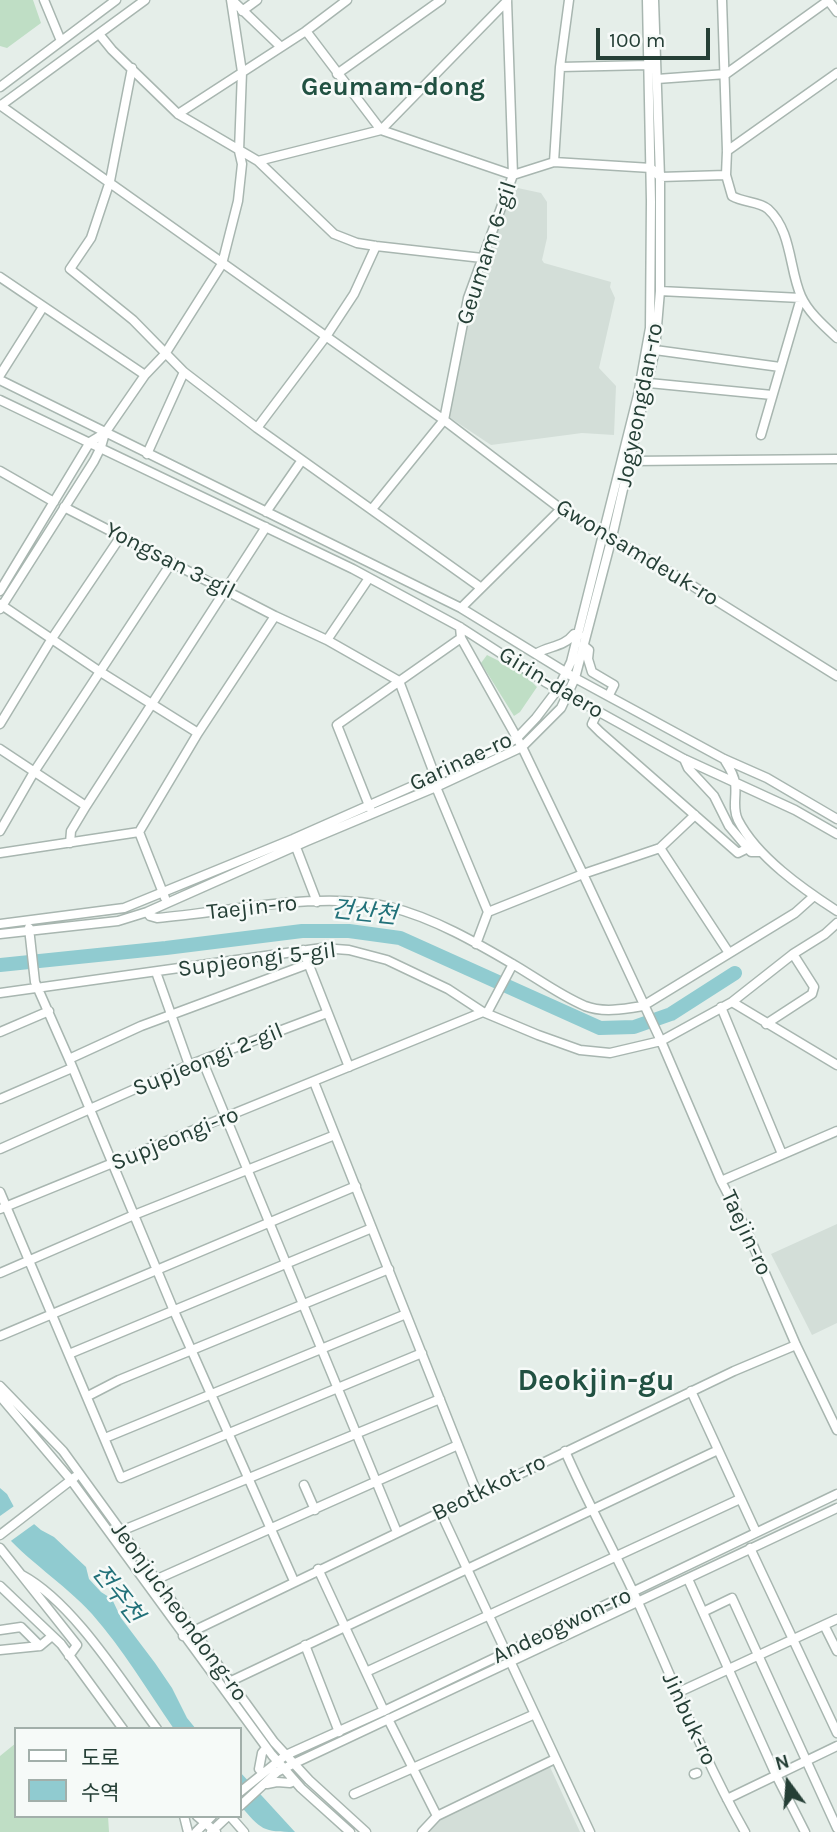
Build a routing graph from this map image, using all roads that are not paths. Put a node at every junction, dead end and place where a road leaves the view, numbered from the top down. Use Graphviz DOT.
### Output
graph roads {
  1 [pos="44,0"];
  2 [pos="116,0"];
  3 [pos="145,0"];
  4 [pos="231,0"];
  5 [pos="257,0"];
  6 [pos="347,0"];
  7 [pos="441,0"];
  8 [pos="569,0"];
  9 [pos="646,0"];
  10 [pos="654,0"];
  11 [pos="722,0"];
  12 [pos="829,0"];
  13 [pos="507,1"];
  14 [pos="242,11"];
  15 [pos="837,12"];
  16 [pos="306,31"];
  17 [pos="99,34"];
  18 [pos="61,41"];
  19 [pos="281,47"];
  20 [pos="649,65"];
  21 [pos="560,67"];
  22 [pos="132,68"];
  23 [pos="242,72"];
  24 [pos="837,73"];
  25 [pos="337,74"];
  26 [pos="726,74"];
  27 [pos="657,79"];
  28 [pos="0,87"];
  29 [pos="0,105"];
  30 [pos="178,114"];
  31 [pos="381,130"];
  32 [pos="727,150"];
  33 [pos="239,151"];
  34 [pos="258,161"];
  35 [pos="554,162"];
  36 [pos="651,168"];
  37 [pos="513,175"];
  38 [pos="726,175"];
  39 [pos="660,177"];
  40 [pos="110,181"];
  41 [pos="376,246"];
  42 [pos="482,258"];
  43 [pos="222,264"];
  44 [pos="0,277"];
  45 [pos="660,291"];
  46 [pos="801,298"];
  47 [pos="43,307"];
  48 [pos="327,335"];
  49 [pos="837,338"];
  50 [pos="655,350"];
  51 [pos="165,354"];
  52 [pos="780,367"];
  53 [pos="184,372"];
  54 [pos="145,375"];
  55 [pos="0,378"];
  56 [pos="649,383"];
  57 [pos="772,395"];
  58 [pos="0,400"];
  59 [pos="444,419"];
  60 [pos="257,428"];
  61 [pos="105,433"];
  62 [pos="761,435"];
  63 [pos="90,442"];
  64 [pos="101,447"];
  65 [pos="147,454"];
  66 [pos="837,459"];
  67 [pos="302,460"];
  68 [pos="631,461"];
  69 [pos="3,472"];
  70 [pos="0,482"];
  71 [pos="54,502"];
  72 [pos="64,507"];
  73 [pos="372,509"];
  74 [pos="561,509"];
  75 [pos="266,512"];
  76 [pos="266,527"];
  77 [pos="121,536"];
  78 [pos="608,536"];
  79 [pos="172,562"];
  80 [pos="369,578"];
  81 [pos="480,587"];
  82 [pos="227,589"];
  83 [pos="0,591"];
  84 [pos="1,606"];
  85 [pos="461,608"];
  86 [pos="275,616"];
  87 [pos="460,627"];
  88 [pos="579,635"];
  89 [pos="461,638"];
  90 [pos="51,640"];
  91 [pos="327,640"];
  92 [pos="583,645"];
  93 [pos="537,653"];
  94 [pos="99,671"];
  95 [pos="571,675"];
  96 [pos="837,676"];
  97 [pos="399,681"];
  98 [pos="558,689"];
  99 [pos="567,694"];
  100 [pos="609,695"];
  101 [pos="152,703"];
  102 [pos="598,711"];
  103 [pos="0,724"];
  104 [pos="198,733"];
  105 [pos="517,738"];
  106 [pos="522,747"];
  107 [pos="0,750"];
  108 [pos="724,759"];
  109 [pos="684,760"];
  110 [pos="34,772"];
  111 [pos="435,776"];
  112 [pos="735,783"];
  113 [pos="436,787"];
  114 [pos="369,805"];
  115 [pos="86,806"];
  116 [pos="373,814"];
  117 [pos="4,815"];
  118 [pos="695,815"];
  119 [pos="837,819"];
  120 [pos="0,831"];
  121 [pos="139,832"];
  122 [pos="837,834"];
  123 [pos="70,843"];
  124 [pos="294,843"];
  125 [pos="660,848"];
  126 [pos="748,848"];
  127 [pos="761,852"];
  128 [pos="0,853"];
  129 [pos="583,874"];
  130 [pos="164,894"];
  131 [pos="814,896"];
  132 [pos="317,902"];
  133 [pos="168,904"];
  134 [pos="837,911"];
  135 [pos="147,912"];
  136 [pos="488,912"];
  137 [pos="28,921"];
  138 [pos="837,923"];
  139 [pos="0,924"];
  140 [pos="0,934"];
  141 [pos="30,935"];
  142 [pos="477,944"];
  143 [pos="303,950"];
  144 [pos="729,953"];
  145 [pos="793,954"];
  146 [pos="308,964"];
  147 [pos="511,967"];
  148 [pos="156,972"];
  149 [pos="37,986"];
  150 [pos="0,993"];
  151 [pos="732,1002"];
  152 [pos="721,1007"];
  153 [pos="644,1009"];
  154 [pos="49,1011"];
  155 [pos="485,1012"];
  156 [pos="327,1013"];
  157 [pos="172,1015"];
  158 [pos="766,1024"];
  159 [pos="0,1032"];
  160 [pos="659,1038"];
  161 [pos="203,1062"];
  162 [pos="71,1063"];
  163 [pos="189,1065"];
  164 [pos="837,1065"];
  165 [pos="349,1067"];
  166 [pos="314,1082"];
  167 [pos="0,1098"];
  168 [pos="90,1110"];
  169 [pos="226,1118"];
  170 [pos="837,1130"];
  171 [pos="335,1135"];
  172 [pos="0,1149"];
  173 [pos="782,1154"];
  174 [pos="112,1165"];
  175 [pos="248,1170"];
  176 [pos="721,1181"];
  177 [pos="355,1186"];
  178 [pos="0,1192"];
  179 [pos="3,1208"];
  180 [pos="134,1215"];
  181 [pos="269,1222"];
  182 [pos="372,1227"];
  183 [pos="29,1261"];
  184 [pos="286,1264"];
  185 [pos="156,1268"];
  186 [pos="388,1269"];
  187 [pos="0,1273"];
  188 [pos="303,1304"];
  189 [pos="174,1311"];
  190 [pos="52,1314"];
  191 [pos="406,1314"];
  192 [pos="0,1336"];
  193 [pos="796,1345"];
  194 [pos="322,1349"];
  195 [pos="191,1351"];
  196 [pos="422,1353"];
  197 [pos="69,1354"];
  198 [pos="0,1385"];
  199 [pos="338,1388"];
  200 [pos="691,1391"];
  201 [pos="211,1394"];
  202 [pos="0,1396"];
  203 [pos="88,1396"];
  204 [pos="440,1399"];
  205 [pos="837,1430"];
  206 [pos="357,1434"];
  207 [pos="229,1435"];
  208 [pos="105,1438"];
  209 [pos="458,1445"];
  210 [pos="718,1450"];
  211 [pos="565,1451"];
  212 [pos="79,1474"];
  213 [pos="247,1479"];
  214 [pos="69,1482"];
  215 [pos="377,1482"];
  216 [pos="304,1485"];
  217 [pos="477,1493"];
  218 [pos="837,1494"];
  219 [pos="740,1499"];
  220 [pos="837,1508"];
  221 [pos="315,1510"];
  222 [pos="591,1510"];
  223 [pos="440,1511"];
  224 [pos="271,1529"];
  225 [pos="121,1531"];
  226 [pos="397,1532"];
  227 [pos="756,1532"];
  228 [pos="0,1535"];
  229 [pos="0,1548"];
  230 [pos="750,1548"];
  231 [pos="615,1557"];
  232 [pos="318,1569"];
  233 [pos="466,1569"];
  234 [pos="22,1575"];
  235 [pos="688,1579"];
  236 [pos="155,1580"];
  237 [pos="294,1581"];
  238 [pos="0,1586"];
  239 [pos="633,1592"];
  240 [pos="638,1603"];
  241 [pos="703,1612"];
  242 [pos="490,1615"];
  243 [pos="837,1619"];
  244 [pos="824,1625"];
  245 [pos="345,1626"];
  246 [pos="0,1630"];
  247 [pos="192,1631"];
  248 [pos="52,1636"];
  249 [pos="183,1636"];
  250 [pos="792,1639"];
  251 [pos="40,1646"];
  252 [pos="305,1646"];
  253 [pos="0,1650"];
  254 [pos="837,1651"];
  255 [pos="509,1655"];
  256 [pos="758,1655"];
  257 [pos="69,1656"];
  258 [pos="729,1669"];
  259 [pos="366,1672"];
  260 [pos="229,1682"];
  261 [pos="677,1693"];
  262 [pos="535,1714"];
  263 [pos="386,1715"];
  264 [pos="122,1727"];
  265 [pos="156,1727"];
  266 [pos="339,1732"];
  267 [pos="837,1733"];
  268 [pos="837,1746"];
  269 [pos="264,1750"];
  270 [pos="286,1755"];
  271 [pos="555,1759"];
  272 [pos="807,1760"];
  273 [pos="293,1764"];
  274 [pos="277,1767"];
  275 [pos="412,1768"];
  276 [pos="263,1773"];
  277 [pos="776,1775"];
  278 [pos="266,1782"];
  279 [pos="290,1782"];
  280 [pos="242,1790"];
  281 [pos="354,1794"];
  282 [pos="727,1799"];
  283 [pos="242,1804"];
  284 [pos="437,1816"];
  285 [pos="227,1818"];
  286 [pos="231,1818"];
  287 [pos="205,1819"];
  288 [pos="837,1828"];
  289 [pos="214,1830"];
  290 [pos="196,1832"];
  291 [pos="244,1832"];
  292 [pos="349,1832"];
  293 [pos="366,1832"];
  294 [pos="422,1832"];
  295 [pos="590,1832"];
  296 [pos="745,1832"];
  297 [pos="805,1832"];
  1 -- 18 [label="street"];
  2 -- 18 [label="street"];
  3 -- 17 [label="street"];
  4 -- 14 [label="street"];
  4 -- 23 [label="street"];
  5 -- 14 [label="street"];
  6 -- 16 [label="street"];
  7 -- 25 [label="street"];
  8 -- 21 [label="street"];
  9 -- 20 [label="street, Jogyeongdan-ro"];
  10 -- 27 [label="street, Jogyeongdan-ro"];
  11 -- 26 [label="street"];
  12 -- 15 [label="street"];
  12 -- 26 [label="street"];
  13 -- 31 [label="street, Geumam 6-gil"];
  13 -- 37 [label="street, Geumam 6-gil"];
  14 -- 19 [label="street"];
  16 -- 19 [label="street"];
  16 -- 25 [label="street"];
  17 -- 22 [label="street"];
  17 -- 29 [label="street"];
  18 -- 28 [label="street"];
  19 -- 23 [label="street"];
  20 -- 21 [label="street"];
  20 -- 36 [label="street, Jogyeongdan-ro"];
  21 -- 35 [label="street"];
  22 -- 30 [label="street"];
  22 -- 40 [label="street"];
  23 -- 30 [label="street"];
  23 -- 33 [label="street"];
  24 -- 32 [label="street"];
  25 -- 31 [label="street"];
  26 -- 27 [label="street"];
  26 -- 32 [label="street"];
  27 -- 39 [label="street, Jogyeongdan-ro"];
  29 -- 40 [label="street, Gwonsamdeuk-ro"];
  30 -- 33 [label="street"];
  31 -- 34 [label="street"];
  31 -- 37 [label="street"];
  32 -- 38 [label="street"];
  33 -- 34 [label="street"];
  33 -- 43 [label="street"];
  34 -- 41 [label="street"];
  35 -- 36 [label="street"];
  35 -- 37 [label="street"];
  36 -- 39 [label="street"];
  36 -- 78 [label="street, Jogyeongdan-ro"];
  37 -- 42 [label="street, Geumam 6-gil"];
  38 -- 39 [label="street"];
  38 -- 46 [label="street"];
  39 -- 45 [label="street, Jogyeongdan-ro"];
  40 -- 43 [label="street, Gwonsamdeuk-ro"];
  40 -- 51 [label="street"];
  41 -- 42 [label="street"];
  41 -- 48 [label="street"];
  42 -- 59 [label="street, Geumam 6-gil"];
  43 -- 48 [label="street, Gwonsamdeuk-ro"];
  43 -- 51 [label="street"];
  44 -- 47 [label="street"];
  45 -- 46 [label="street"];
  45 -- 50 [label="street, Jogyeongdan-ro"];
  46 -- 49 [label="street"];
  46 -- 52 [label="street"];
  47 -- 54 [label="street"];
  47 -- 55 [label="street, Girin-daero"];
  48 -- 59 [label="street, Gwonsamdeuk-ro"];
  48 -- 60 [label="street"];
  50 -- 52 [label="street"];
  50 -- 56 [label="street, Jogyeongdan-ro"];
  51 -- 53 [label="street"];
  51 -- 54 [label="street"];
  52 -- 57 [label="street"];
  53 -- 60 [label="street"];
  53 -- 65 [label="street"];
  54 -- 61 [label="street"];
  55 -- 61 [label="street, Girin-daero"];
  56 -- 57 [label="street"];
  56 -- 68 [label="street, Jogyeongdan-ro"];
  57 -- 62 [label="street"];
  58 -- 63 [label="street, Girin-daero"];
  59 -- 73 [label="street"];
  59 -- 74 [label="street, Gwonsamdeuk-ro"];
  60 -- 67 [label="street"];
  61 -- 63 [label="street"];
  61 -- 64 [label="street"];
  61 -- 65 [label="street, Girin-daero"];
  63 -- 64 [label="street, Girin-daero"];
  63 -- 71 [label="street"];
  64 -- 72 [label="street"];
  64 -- 76 [label="street, Girin-daero"];
  65 -- 75 [label="street, Girin-daero"];
  66 -- 68 [label="street"];
  67 -- 73 [label="street"];
  67 -- 75 [label="street"];
  68 -- 78 [label="street, Jogyeongdan-ro"];
  69 -- 70 [label="street"];
  69 -- 71 [label="street"];
  71 -- 83 [label="street"];
  72 -- 77 [label="street, Yongsan 3-gil"];
  72 -- 84 [label="street"];
  73 -- 81 [label="street"];
  74 -- 78 [label="street, Gwonsamdeuk-ro"];
  74 -- 81 [label="street"];
  75 -- 85 [label="street, Girin-daero"];
  76 -- 80 [label="street, Girin-daero"];
  76 -- 82 [label="street"];
  77 -- 79 [label="street, Yongsan 3-gil"];
  77 -- 90 [label="street"];
  78 -- 88 [label="street, Jogyeongdan-ro"];
  78 -- 92 [label="street, Jogyeongdan-ro"];
  78 -- 96 [label="street, Gwonsamdeuk-ro"];
  79 -- 82 [label="street, Yongsan 3-gil"];
  79 -- 94 [label="street"];
  80 -- 87 [label="street, Girin-daero"];
  80 -- 91 [label="street"];
  81 -- 85 [label="street"];
  82 -- 86 [label="street, Yongsan 3-gil"];
  82 -- 101 [label="street"];
  84 -- 90 [label="street"];
  85 -- 93 [label="street, Girin-daero"];
  86 -- 91 [label="street, Yongsan 3-gil"];
  86 -- 104 [label="street"];
  87 -- 89 [label="street"];
  87 -- 98 [label="street, Girin-daero"];
  88 -- 93 [label="street"];
  88 -- 95 [label="street, Jogyeongdan-ro"];
  89 -- 97 [label="street"];
  89 -- 105 [label="street"];
  90 -- 94 [label="street"];
  90 -- 103 [label="street"];
  91 -- 97 [label="street, Yongsan 3-gil"];
  92 -- 95 [label="street, Jogyeongdan-ro"];
  92 -- 100 [label="street"];
  93 -- 95 [label="street, Girin-daero"];
  94 -- 101 [label="street"];
  94 -- 110 [label="street"];
  95 -- 98 [label="street, Garinae-ro"];
  95 -- 99 [label="street, Garinae-ro"];
  95 -- 100 [label="street, Girin-daero"];
  97 -- 111 [label="street"];
  97 -- 114 [label="street"];
  98 -- 99 [label="street, Girin-daero"];
  98 -- 105 [label="street, Garinae-ro"];
  99 -- 102 [label="street, Girin-daero"];
  99 -- 106 [label="street, Garinae-ro"];
  100 -- 108 [label="street, Girin-daero"];
  101 -- 104 [label="street"];
  101 -- 115 [label="street"];
  102 -- 109 [label="street, Girin-daero"];
  102 -- 118 [label="street"];
  104 -- 121 [label="street"];
  105 -- 106 [label="street"];
  105 -- 111 [label="street, Garinae-ro"];
  106 -- 113 [label="street, Garinae-ro"];
  106 -- 129 [label="street"];
  107 -- 110 [label="street"];
  108 -- 112 [label="street"];
  108 -- 119 [label="street, Girin-daero"];
  109 -- 112 [label="street, Girin-daero"];
  109 -- 126 [label="street"];
  110 -- 115 [label="street"];
  110 -- 117 [label="street"];
  111 -- 113 [label="street"];
  111 -- 114 [label="street, Garinae-ro"];
  112 -- 122 [label="street, Girin-daero"];
  112 -- 127 [label="street"];
  113 -- 116 [label="street, Garinae-ro"];
  113 -- 136 [label="street, Garinae-ro"];
  114 -- 116 [label="street"];
  114 -- 124 [label="street, Garinae-ro"];
  115 -- 123 [label="street"];
  116 -- 124 [label="street, Garinae-ro"];
  117 -- 120 [label="street"];
  118 -- 125 [label="street"];
  118 -- 126 [label="street"];
  121 -- 123 [label="street"];
  121 -- 130 [label="street"];
  123 -- 128 [label="street"];
  124 -- 130 [label="street, Garinae-ro"];
  124 -- 132 [label="street"];
  124 -- 133 [label="street, Garinae-ro"];
  125 -- 129 [label="street"];
  125 -- 144 [label="street"];
  126 -- 127 [label="street"];
  127 -- 131 [label="street"];
  129 -- 136 [label="street"];
  129 -- 153 [label="street"];
  130 -- 133 [label="street"];
  130 -- 137 [label="street, Garinae-ro"];
  131 -- 134 [label="street"];
  131 -- 144 [label="street, Taejin-ro"];
  132 -- 135 [label="street, Taejin-ro"];
  132 -- 142 [label="street, Taejin-ro"];
  133 -- 135 [label="street, Garinae-ro"];
  135 -- 141 [label="street, Garinae-ro"];
  136 -- 142 [label="street"];
  137 -- 139 [label="street, Garinae-ro"];
  137 -- 141 [label="street"];
  138 -- 145 [label="street, Supjeongi 5-gil"];
  140 -- 141 [label="street, Garinae-ro"];
  141 -- 149 [label="street"];
  142 -- 147 [label="street, Taejin-ro"];
  143 -- 146 [label="street"];
  143 -- 148 [label="street, Supjeongi 5-gil"];
  143 -- 155 [label="street, Supjeongi 5-gil"];
  144 -- 153 [label="street, Taejin-ro"];
  145 -- 151 [label="street, Supjeongi 5-gil"];
  145 -- 158 [label="street"];
  146 -- 156 [label="street"];
  146 -- 157 [label="street"];
  147 -- 153 [label="street, Taejin-ro"];
  147 -- 155 [label="street"];
  148 -- 149 [label="street, Supjeongi 5-gil"];
  148 -- 157 [label="street"];
  149 -- 150 [label="street, Supjeongi 5-gil"];
  149 -- 154 [label="street"];
  151 -- 152 [label="street, Supjeongi 5-gil"];
  151 -- 158 [label="street"];
  152 -- 160 [label="street, Supjeongi 5-gil"];
  152 -- 173 [label="street"];
  153 -- 160 [label="street, Taejin-ro"];
  154 -- 159 [label="street"];
  154 -- 162 [label="street"];
  155 -- 160 [label="street, Supjeongi 5-gil"];
  155 -- 165 [label="street, Supjeongi-ro"];
  156 -- 161 [label="street, Supjeongi 2-gil"];
  156 -- 165 [label="street"];
  157 -- 162 [label="street"];
  157 -- 163 [label="street"];
  158 -- 164 [label="street"];
  160 -- 176 [label="street, Taejin-ro"];
  161 -- 163 [label="street, Supjeongi 2-gil"];
  161 -- 169 [label="street"];
  162 -- 167 [label="street"];
  162 -- 168 [label="street"];
  163 -- 168 [label="street, Supjeongi 2-gil"];
  165 -- 166 [label="street, Supjeongi-ro"];
  166 -- 169 [label="street, Supjeongi-ro"];
  166 -- 171 [label="street"];
  168 -- 172 [label="street, Supjeongi 2-gil"];
  168 -- 174 [label="street"];
  169 -- 174 [label="street, Supjeongi-ro"];
  169 -- 175 [label="street"];
  170 -- 173 [label="street"];
  171 -- 175 [label="street"];
  171 -- 177 [label="street"];
  173 -- 176 [label="street"];
  174 -- 179 [label="street, Supjeongi-ro"];
  174 -- 180 [label="street"];
  175 -- 180 [label="street"];
  175 -- 181 [label="street"];
  176 -- 193 [label="street, Taejin-ro"];
  177 -- 181 [label="street"];
  177 -- 182 [label="street"];
  178 -- 179 [label="street"];
  179 -- 183 [label="street"];
  180 -- 183 [label="street"];
  180 -- 185 [label="street"];
  181 -- 184 [label="street"];
  181 -- 185 [label="street"];
  182 -- 184 [label="street"];
  182 -- 186 [label="street"];
  183 -- 187 [label="street"];
  183 -- 190 [label="street"];
  184 -- 188 [label="street"];
  184 -- 189 [label="street"];
  185 -- 189 [label="street"];
  185 -- 190 [label="street"];
  186 -- 188 [label="street"];
  186 -- 191 [label="street"];
  188 -- 194 [label="street"];
  188 -- 195 [label="street"];
  189 -- 195 [label="street"];
  189 -- 197 [label="street"];
  190 -- 192 [label="street"];
  190 -- 197 [label="street"];
  191 -- 194 [label="street"];
  191 -- 196 [label="street"];
  193 -- 200 [label="street, Beotkkot-ro"];
  193 -- 205 [label="street, Taejin-ro"];
  194 -- 199 [label="street"];
  194 -- 201 [label="street"];
  195 -- 201 [label="street"];
  195 -- 203 [label="street"];
  196 -- 199 [label="street"];
  196 -- 204 [label="street"];
  197 -- 203 [label="street"];
  198 -- 212 [label="street, Jeonjucheondong-ro"];
  199 -- 206 [label="street"];
  199 -- 207 [label="street"];
  200 -- 210 [label="street"];
  200 -- 211 [label="street, Beotkkot-ro"];
  201 -- 207 [label="street"];
  201 -- 208 [label="street"];
  202 -- 214 [label="street, Jeonjucheondong-ro"];
  203 -- 208 [label="street"];
  204 -- 206 [label="street"];
  204 -- 209 [label="street"];
  206 -- 213 [label="street"];
  206 -- 215 [label="street"];
  207 -- 208 [label="street"];
  207 -- 213 [label="street"];
  209 -- 215 [label="street"];
  209 -- 217 [label="street"];
  210 -- 219 [label="street"];
  210 -- 222 [label="street"];
  211 -- 217 [label="street, Beotkkot-ro"];
  211 -- 222 [label="street, Jinbuk-ro"];
  212 -- 214 [label="street"];
  212 -- 225 [label="street, Jeonjucheondong-ro"];
  213 -- 224 [label="street"];
  213 -- 225 [label="street"];
  214 -- 228 [label="street"];
  214 -- 249 [label="street, Jeonjucheondong-ro"];
  215 -- 221 [label="street"];
  215 -- 226 [label="street"];
  216 -- 221 [label="street"];
  217 -- 223 [label="street, Beotkkot-ro"];
  218 -- 227 [label="street, Andeogwon-ro"];
  219 -- 227 [label="street"];
  219 -- 231 [label="street"];
  220 -- 230 [label="street, Andeogwon-ro"];
  221 -- 224 [label="street"];
  222 -- 231 [label="street, Jinbuk-ro"];
  222 -- 233 [label="street"];
  223 -- 226 [label="street, Beotkkot-ro"];
  223 -- 233 [label="street"];
  224 -- 236 [label="street"];
  224 -- 237 [label="street"];
  225 -- 236 [label="street, Jeonjucheondong-ro"];
  226 -- 232 [label="street, Beotkkot-ro"];
  227 -- 239 [label="street, Andeogwon-ro"];
  229 -- 234 [label="street"];
  230 -- 235 [label="street, Andeogwon-ro"];
  230 -- 250 [label="street"];
  231 -- 239 [label="street, Jinbuk-ro"];
  231 -- 242 [label="street"];
  232 -- 237 [label="street, Beotkkot-ro"];
  232 -- 245 [label="street"];
  233 -- 242 [label="street"];
  233 -- 245 [label="street"];
  234 -- 257 [label="street"];
  234 -- 265 [label="street"];
  235 -- 240 [label="street, Andeogwon-ro"];
  235 -- 241 [label="street"];
  236 -- 247 [label="street, Jeonjucheondong-ro"];
  237 -- 247 [label="street, Beotkkot-ro"];
  238 -- 248 [label="street"];
  239 -- 240 [label="street, Jinbuk-ro"];
  239 -- 255 [label="street, Andeogwon-ro"];
  240 -- 255 [label="street, Andeogwon-ro"];
  240 -- 261 [label="street, Jinbuk-ro"];
  241 -- 256 [label="street"];
  241 -- 258 [label="street"];
  242 -- 255 [label="street"];
  242 -- 259 [label="street"];
  243 -- 244 [label="street"];
  244 -- 250 [label="street"];
  244 -- 254 [label="street"];
  245 -- 252 [label="street"];
  245 -- 259 [label="street"];
  246 -- 251 [label="street"];
  247 -- 249 [label="street, Beotkkot-ro"];
  247 -- 260 [label="street, Jeonjucheondong-ro"];
  248 -- 251 [label="street"];
  248 -- 257 [label="street"];
  249 -- 269 [label="street, Jeonjucheondong-ro"];
  250 -- 256 [label="street"];
  250 -- 267 [label="street"];
  251 -- 253 [label="street"];
  252 -- 260 [label="street"];
  252 -- 266 [label="street"];
  255 -- 262 [label="street"];
  255 -- 263 [label="street, Andeogwon-ro"];
  256 -- 258 [label="street"];
  256 -- 272 [label="street"];
  257 -- 264 [label="street"];
  258 -- 261 [label="street"];
  258 -- 277 [label="street"];
  259 -- 263 [label="street"];
  260 -- 270 [label="street, Jeonjucheondong-ro"];
  261 -- 282 [label="street, Jinbuk-ro"];
  262 -- 271 [label="street"];
  262 -- 275 [label="street"];
  263 -- 266 [label="street, Andeogwon-ro"];
  263 -- 273 [label="street, Andeogwon-ro"];
  263 -- 275 [label="street"];
  266 -- 270 [label="street, Andeogwon-ro"];
  268 -- 272 [label="street"];
  269 -- 274 [label="street, Jeonjucheondong-ro"];
  269 -- 276 [label="street"];
  270 -- 273 [label="street, Jeonjucheondong-ro"];
  270 -- 274 [label="street, Andeogwon-ro"];
  271 -- 284 [label="street"];
  271 -- 295 [label="street"];
  272 -- 277 [label="street"];
  272 -- 288 [label="street"];
  273 -- 274 [label="street, Andeogwon-ro"];
  273 -- 293 [label="street, Jeonjucheondong-ro"];
  274 -- 276 [label="street"];
  274 -- 278 [label="street"];
  274 -- 279 [label="street, Jeonjucheondong-ro"];
  275 -- 281 [label="street"];
  275 -- 284 [label="street"];
  276 -- 280 [label="street"];
  277 -- 282 [label="street"];
  277 -- 297 [label="street"];
  278 -- 279 [label="street"];
  278 -- 283 [label="street"];
  279 -- 292 [label="street, Jeonjucheondong-ro"];
  282 -- 296 [label="street, Jinbuk-ro"];
  284 -- 294 [label="street"];
  285 -- 289 [label="street"];
  286 -- 291 [label="street"];
  287 -- 289 [label="street"];
  287 -- 290 [label="street"];
}
